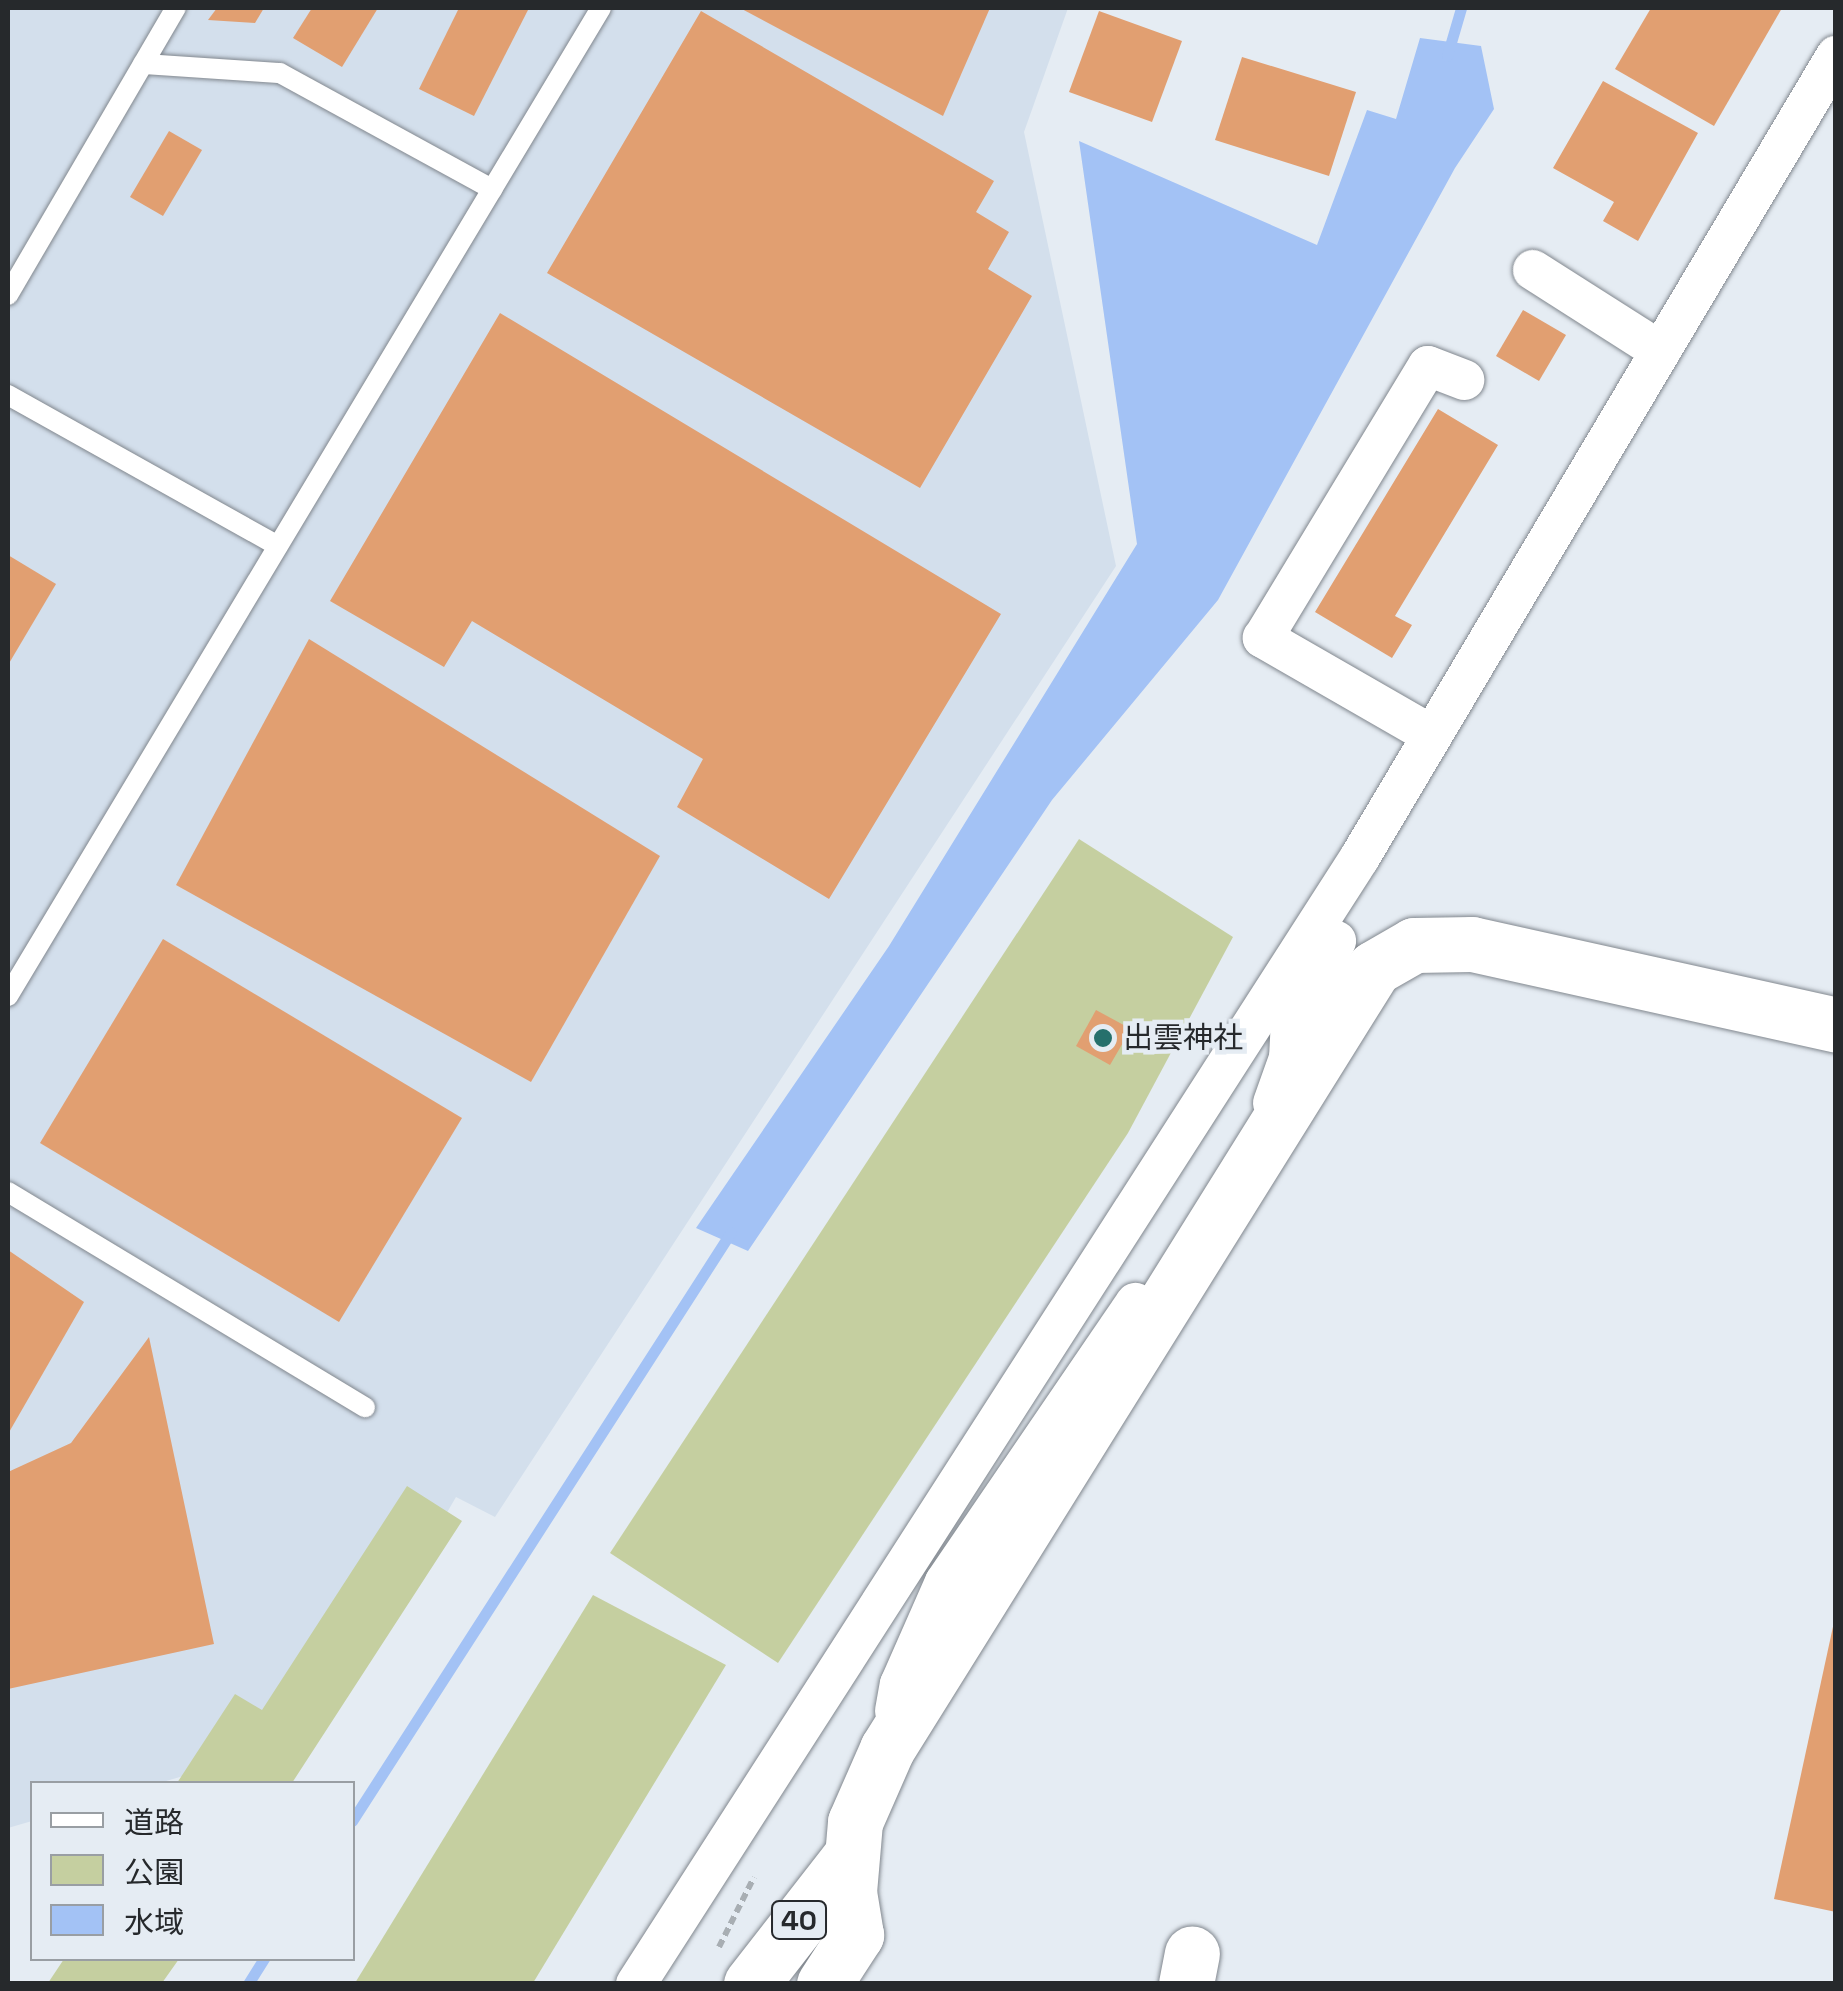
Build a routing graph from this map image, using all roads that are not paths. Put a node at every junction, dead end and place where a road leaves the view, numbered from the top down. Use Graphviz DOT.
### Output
graph roads {
  1 [pos="176,8"];
  2 [pos="601,8"];
  3 [pos="1836,56"];
  4 [pos="143,64"];
  5 [pos="492,189"];
  6 [pos="1534,270"];
  7 [pos="8,295"];
  8 [pos="1660,351"];
  9 [pos="1464,380"];
  10 [pos="8,394"];
  11 [pos="278,546"];
  12 [pos="1416,726"];
  13 [pos="1360,857"];
  14 [pos="8,996"];
  15 [pos="1836,1024"];
  16 [pos="8,1192"];
  17 [pos="366,1407"];
  18 [pos="888,1749"];
  19 [pos="849,1858"];
  20 [pos="638,1983"];
  21 [pos="751,1984"];
  22 [pos="824,1984"];
  1 -- 4 [label="lane"];
  2 -- 5 [label="lane"];
  3 -- 8 [label="street"];
  4 -- 5 [label="lane"];
  4 -- 7 [label="lane"];
  5 -- 11 [label="lane"];
  6 -- 8 [label="street"];
  8 -- 13 [label="street"];
  9 -- 12 [label="street"];
  10 -- 11 [label="lane"];
  11 -- 14 [label="lane"];
  13 -- 18 [label="street"];
  13 -- 20 [label="street"];
  15 -- 18 [label="street"];
  16 -- 17 [label="lane"];
  18 -- 19 [label="street"];
  19 -- 21 [label="street, 40"];
  19 -- 22 [label="street, 40"];
}
